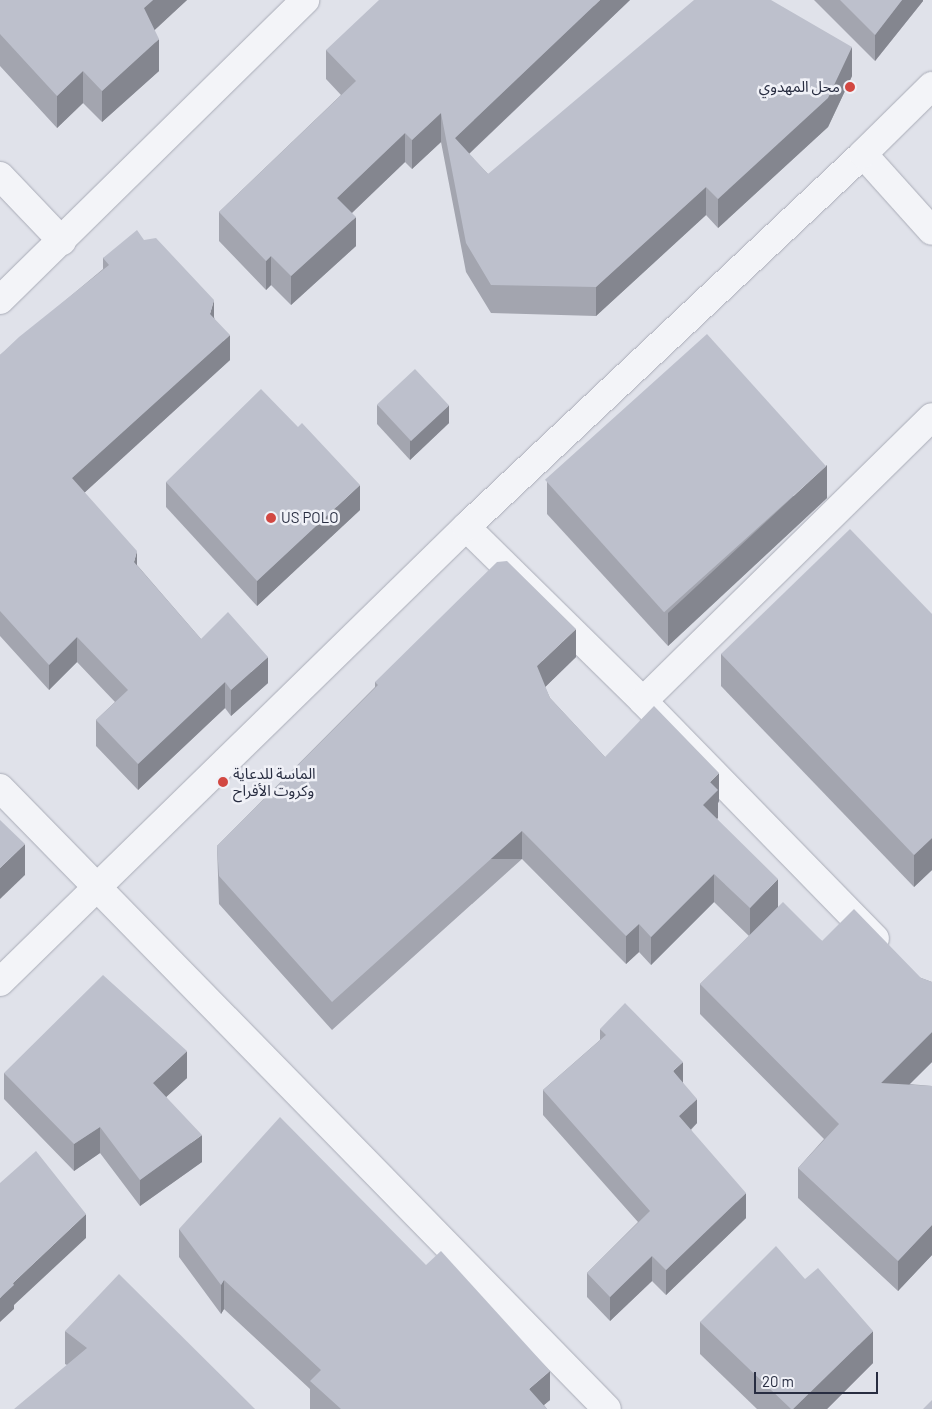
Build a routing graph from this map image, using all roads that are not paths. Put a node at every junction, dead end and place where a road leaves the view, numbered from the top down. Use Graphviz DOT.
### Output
graph roads {
  1 [pos="305,0"];
  2 [pos="932,86"];
  3 [pos="862,154"];
  4 [pos="0,176"];
  5 [pos="932,231"];
  6 [pos="62,241"];
  7 [pos="0,300"];
  8 [pos="932,417"];
  9 [pos="466,526"];
  10 [pos="643,702"];
  11 [pos="0,788"];
  12 [pos="97,887"];
  13 [pos="891,954"];
  14 [pos="0,982"];
  15 [pos="607,1409"];
  1 -- 6 [label="street"];
  2 -- 3 [label="street"];
  3 -- 5 [label="street"];
  3 -- 9 [label="street"];
  4 -- 6 [label="street"];
  6 -- 7 [label="street"];
  8 -- 10 [label="street"];
  9 -- 10 [label="street"];
  9 -- 12 [label="street"];
  10 -- 13 [label="street"];
  11 -- 12 [label="street"];
  12 -- 14 [label="street"];
  12 -- 15 [label="street"];
}
